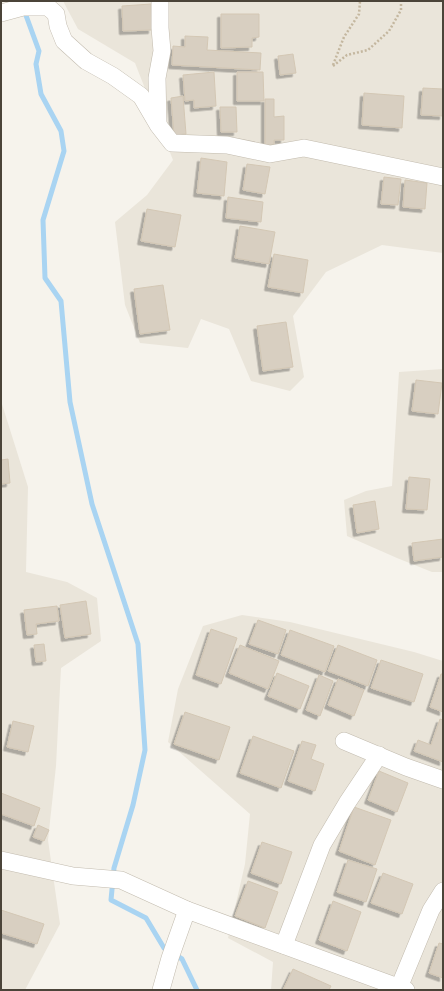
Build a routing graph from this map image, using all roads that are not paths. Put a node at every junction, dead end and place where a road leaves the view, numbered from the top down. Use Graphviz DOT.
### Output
graph roads {
  1 [pos="160,1"];
  2 [pos="1,13"];
  3 [pos="158,125"];
  4 [pos="443,177"];
  5 [pos="344,740"];
  6 [pos="379,756"];
  7 [pos="443,780"];
  8 [pos="1,860"];
  9 [pos="443,891"];
  10 [pos="187,910"];
  11 [pos="284,945"];
  12 [pos="401,989"];
  13 [pos="161,990"];
  1 -- 3 [label="street"];
  2 -- 3 [label="street"];
  3 -- 4 [label="street"];
  5 -- 6 [label="street"];
  6 -- 7 [label="street"];
  6 -- 11 [label="street"];
  8 -- 10 [label="street"];
  9 -- 12 [label="street"];
  10 -- 11 [label="street"];
  10 -- 13 [label="street"];
  11 -- 12 [label="street"];
}
